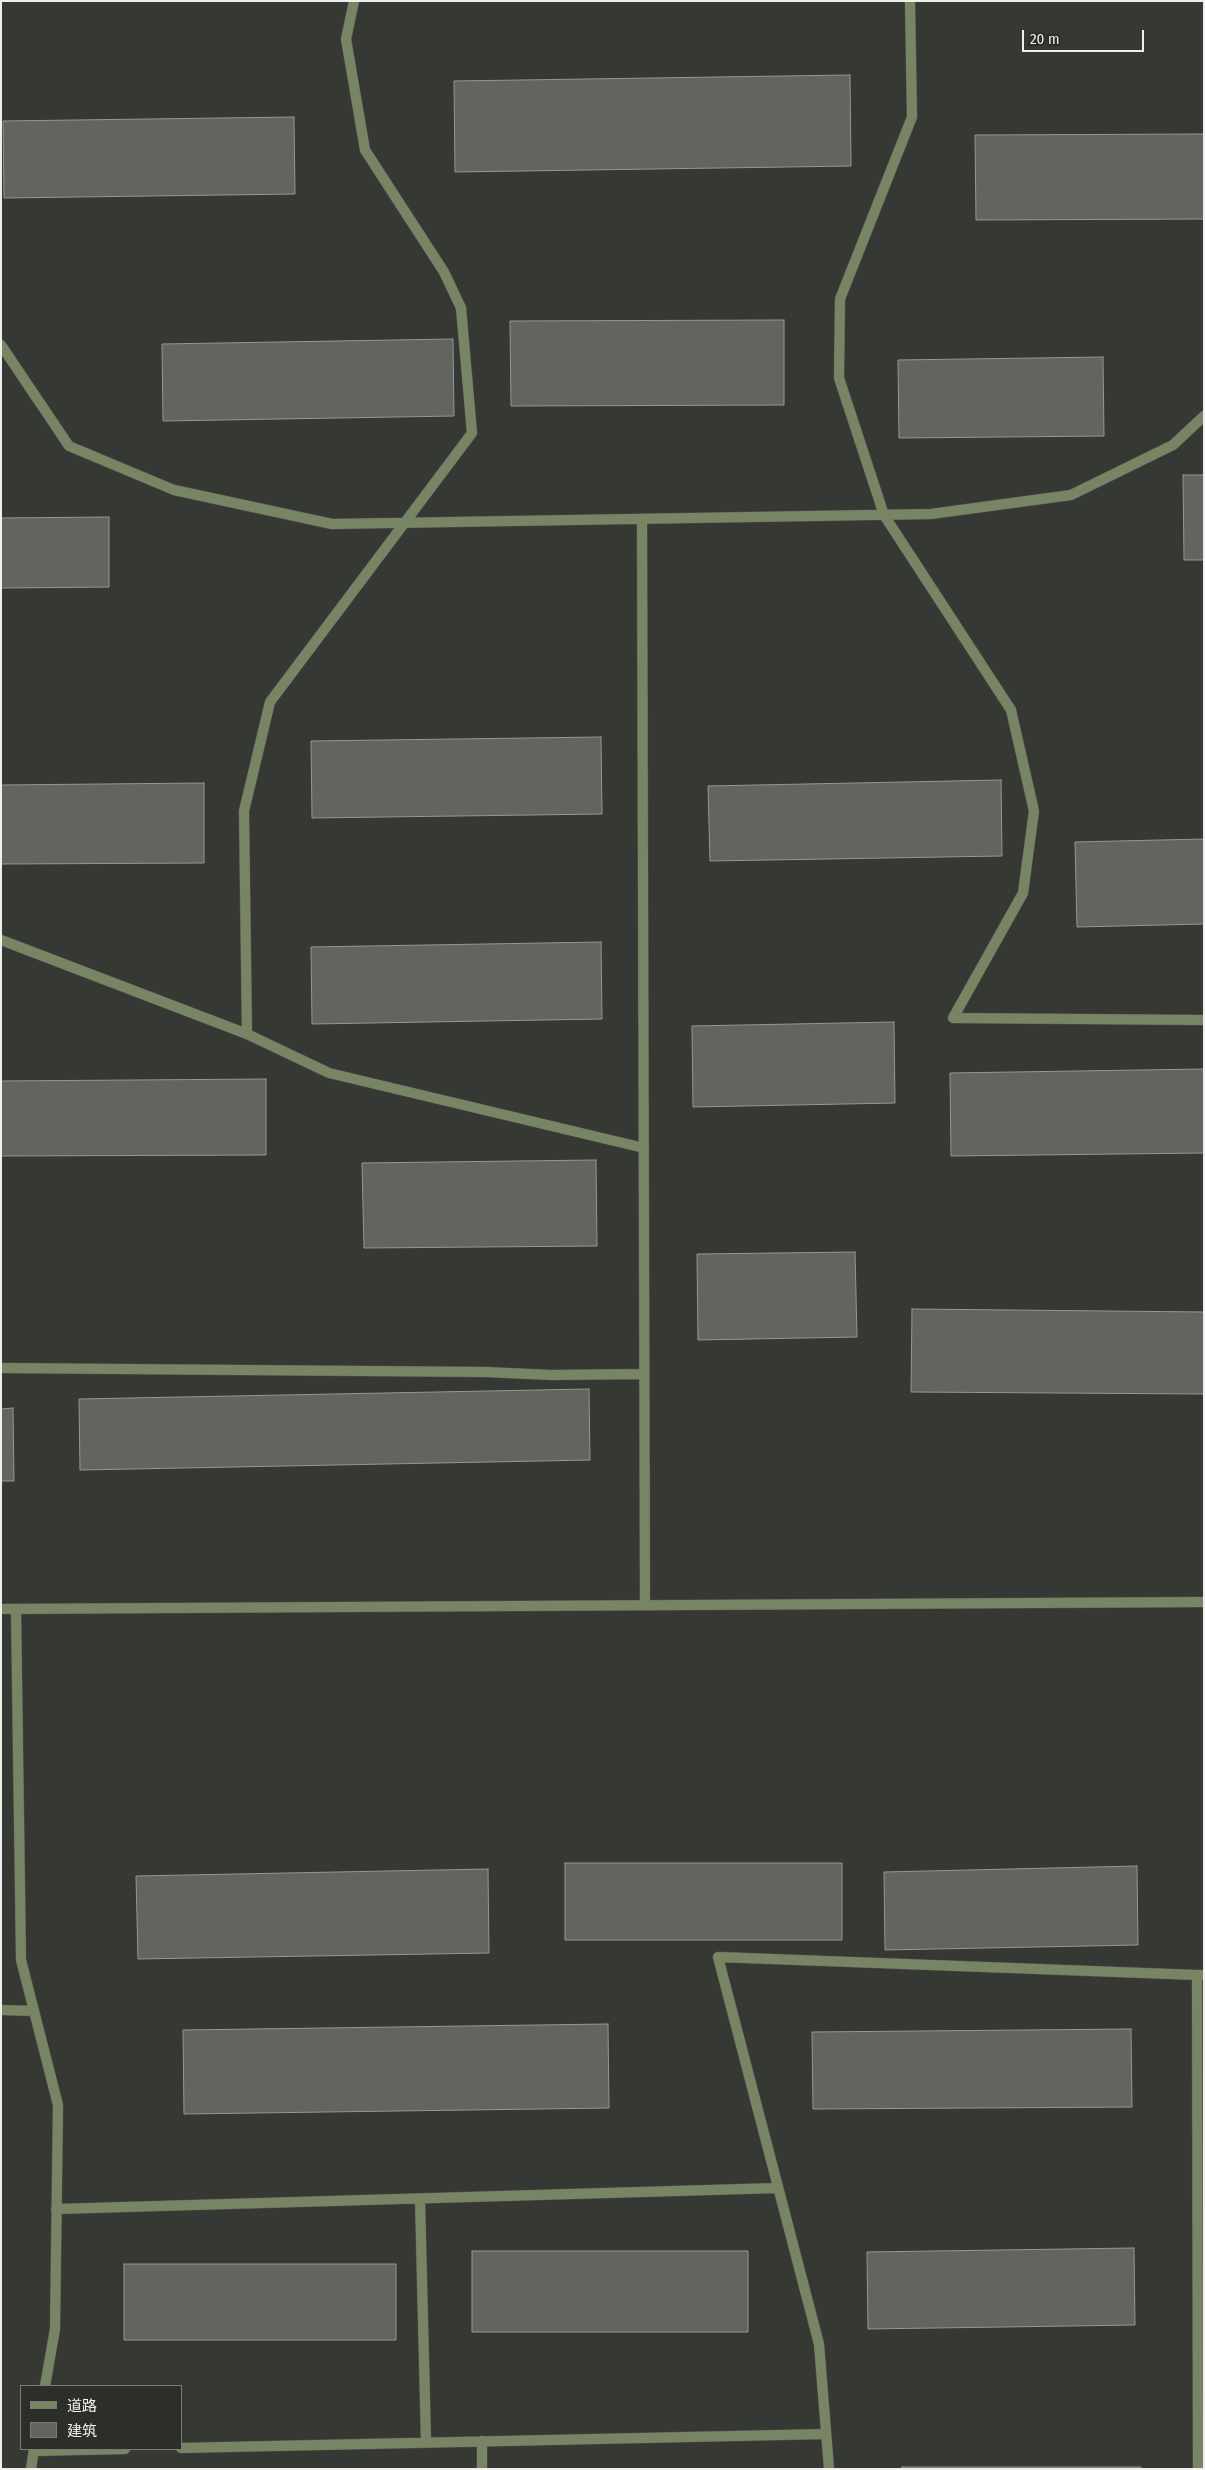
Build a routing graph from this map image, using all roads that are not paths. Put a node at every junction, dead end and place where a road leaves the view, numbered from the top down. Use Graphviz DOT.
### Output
graph roads {
  1 [pos="354,1"];
  2 [pos="910,1"];
  3 [pos="1,345"];
  4 [pos="1204,416"];
  5 [pos="884,515"];
  6 [pos="642,519"];
  7 [pos="405,523"];
  8 [pos="1,940"];
  9 [pos="1204,1020"];
  10 [pos="247,1034"];
  11 [pos="644,1148"];
  12 [pos="1,1368"];
  13 [pos="644,1374"];
  14 [pos="1204,1602"];
  15 [pos="645,1605"];
  16 [pos="1,1609"];
  17 [pos="16,1609"];
  18 [pos="1200,1975"];
  19 [pos="1,2010"];
  20 [pos="34,2011"];
  21 [pos="778,2188"];
  22 [pos="420,2199"];
  23 [pos="56,2209"];
  24 [pos="45,2385"];
  25 [pos="826,2434"];
  26 [pos="482,2441"];
  27 [pos="426,2442"];
  28 [pos="182,2448"];
  29 [pos="34,2450"];
  30 [pos="31,2469"];
  31 [pos="482,2469"];
  32 [pos="829,2469"];
  33 [pos="1198,2469"];
  1 -- 7 [label="street"];
  2 -- 5 [label="street"];
  3 -- 7 [label="street"];
  4 -- 5 [label="street"];
  5 -- 6 [label="street"];
  5 -- 9 [label="street"];
  6 -- 7 [label="street"];
  6 -- 11 [label="street"];
  7 -- 10 [label="street"];
  8 -- 10 [label="street"];
  10 -- 11 [label="street"];
  11 -- 13 [label="street"];
  12 -- 13 [label="street"];
  13 -- 15 [label="street"];
  14 -- 15 [label="street"];
  15 -- 17 [label="street"];
  16 -- 17 [label="street"];
  17 -- 20 [label="street"];
  18 -- 21 [label="street"];
  18 -- 33 [label="street"];
  19 -- 20 [label="street"];
  20 -- 23 [label="street"];
  21 -- 22 [label="street"];
  21 -- 25 [label="street"];
  22 -- 23 [label="street"];
  22 -- 27 [label="street"];
  23 -- 24 [label="street"];
  25 -- 26 [label="street"];
  25 -- 32 [label="street"];
  26 -- 27 [label="street"];
  26 -- 31 [label="street"];
  27 -- 28 [label="street"];
  29 -- 30 [label="street"];
}
